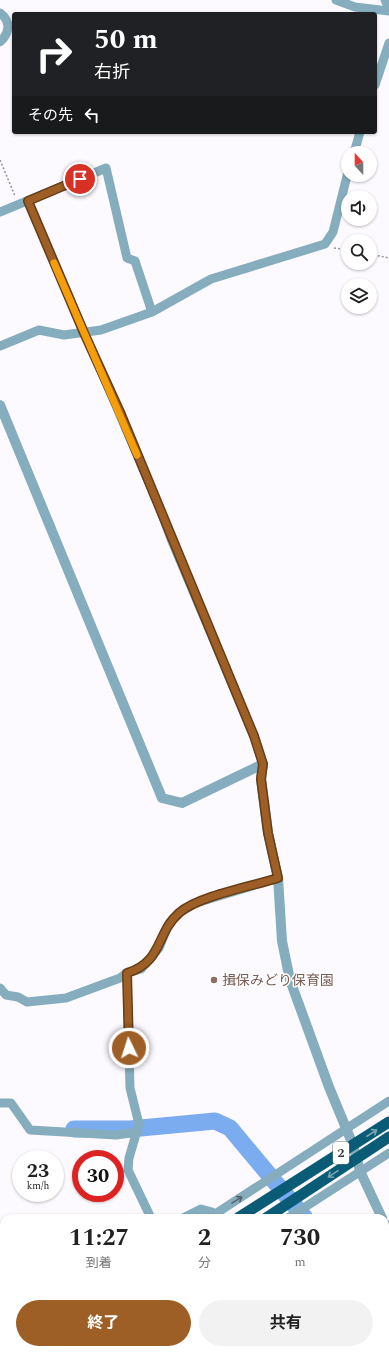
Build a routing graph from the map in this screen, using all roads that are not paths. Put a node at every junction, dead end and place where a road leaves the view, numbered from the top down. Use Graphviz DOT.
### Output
graph roads {
  1 [pos="336,0"];
  2 [pos="385,0"];
  3 [pos="389,10"];
  4 [pos="0,13"];
  5 [pos="0,42"];
  6 [pos="389,43"];
  7 [pos="377,79"];
  8 [pos="359,134"];
  9 [pos="356,146"];
  10 [pos="346,182"];
  11 [pos="28,201"];
  12 [pos="0,212"];
  13 [pos="152,312"];
  14 [pos="84,333"];
  15 [pos="0,346"];
  16 [pos="0,405"];
  17 [pos="263,764"];
  18 [pos="278,878"];
  19 [pos="127,973"];
  20 [pos="0,988"];
  21 [pos="389,1101"];
  22 [pos="0,1103"];
  23 [pos="389,1122"];
  24 [pos="346,1129"];
  25 [pos="138,1132"];
  26 [pos="389,1138"];
  27 [pos="353,1145"];
  28 [pos="389,1153"];
  29 [pos="357,1158"];
  30 [pos="360,1171"];
  31 [pos="149,1214"];
  32 [pos="191,1214"];
  33 [pos="209,1214"];
  34 [pos="213,1214"];
  35 [pos="244,1214"];
  36 [pos="273,1214"];
  37 [pos="294,1214"];
  38 [pos="380,1214"];
  1 -- 3 [label="street"];
  2 -- 3 [label="street"];
  4 -- 5 [label="street"];
  6 -- 7 [label="street"];
  8 -- 9 [label="street"];
  10 -- 13 [label="street"];
  11 -- 12 [label="street"];
  11 -- 13 [label="street"];
  11 -- 14 [label="street"];
  13 -- 14 [label="street"];
  14 -- 15 [label="street"];
  14 -- 17 [label="street"];
  16 -- 17 [label="street"];
  17 -- 18 [label="street"];
  18 -- 19 [label="street"];
  18 -- 24 [label="street"];
  19 -- 20 [label="street"];
  19 -- 25 [label="street"];
  21 -- 24 [label="street"];
  22 -- 25 [label="street"];
  27 -- 23 [label="highway, 2, one-way"];
  24 -- 27 [label="street"];
  34 -- 24 [label="street, one-way"];
  25 -- 31 [label="street"];
  26 -- 29 [label="highway, 2"];
  27 -- 29 [label="street"];
  27 -- 35 [label="highway, 2"];
  28 -- 30 [label="street"];
  29 -- 30 [label="street"];
  29 -- 36 [label="highway, 2, one-way"];
  30 -- 37 [label="street"];
  30 -- 38 [label="street"];
  32 -- 33 [label="street"];
}
